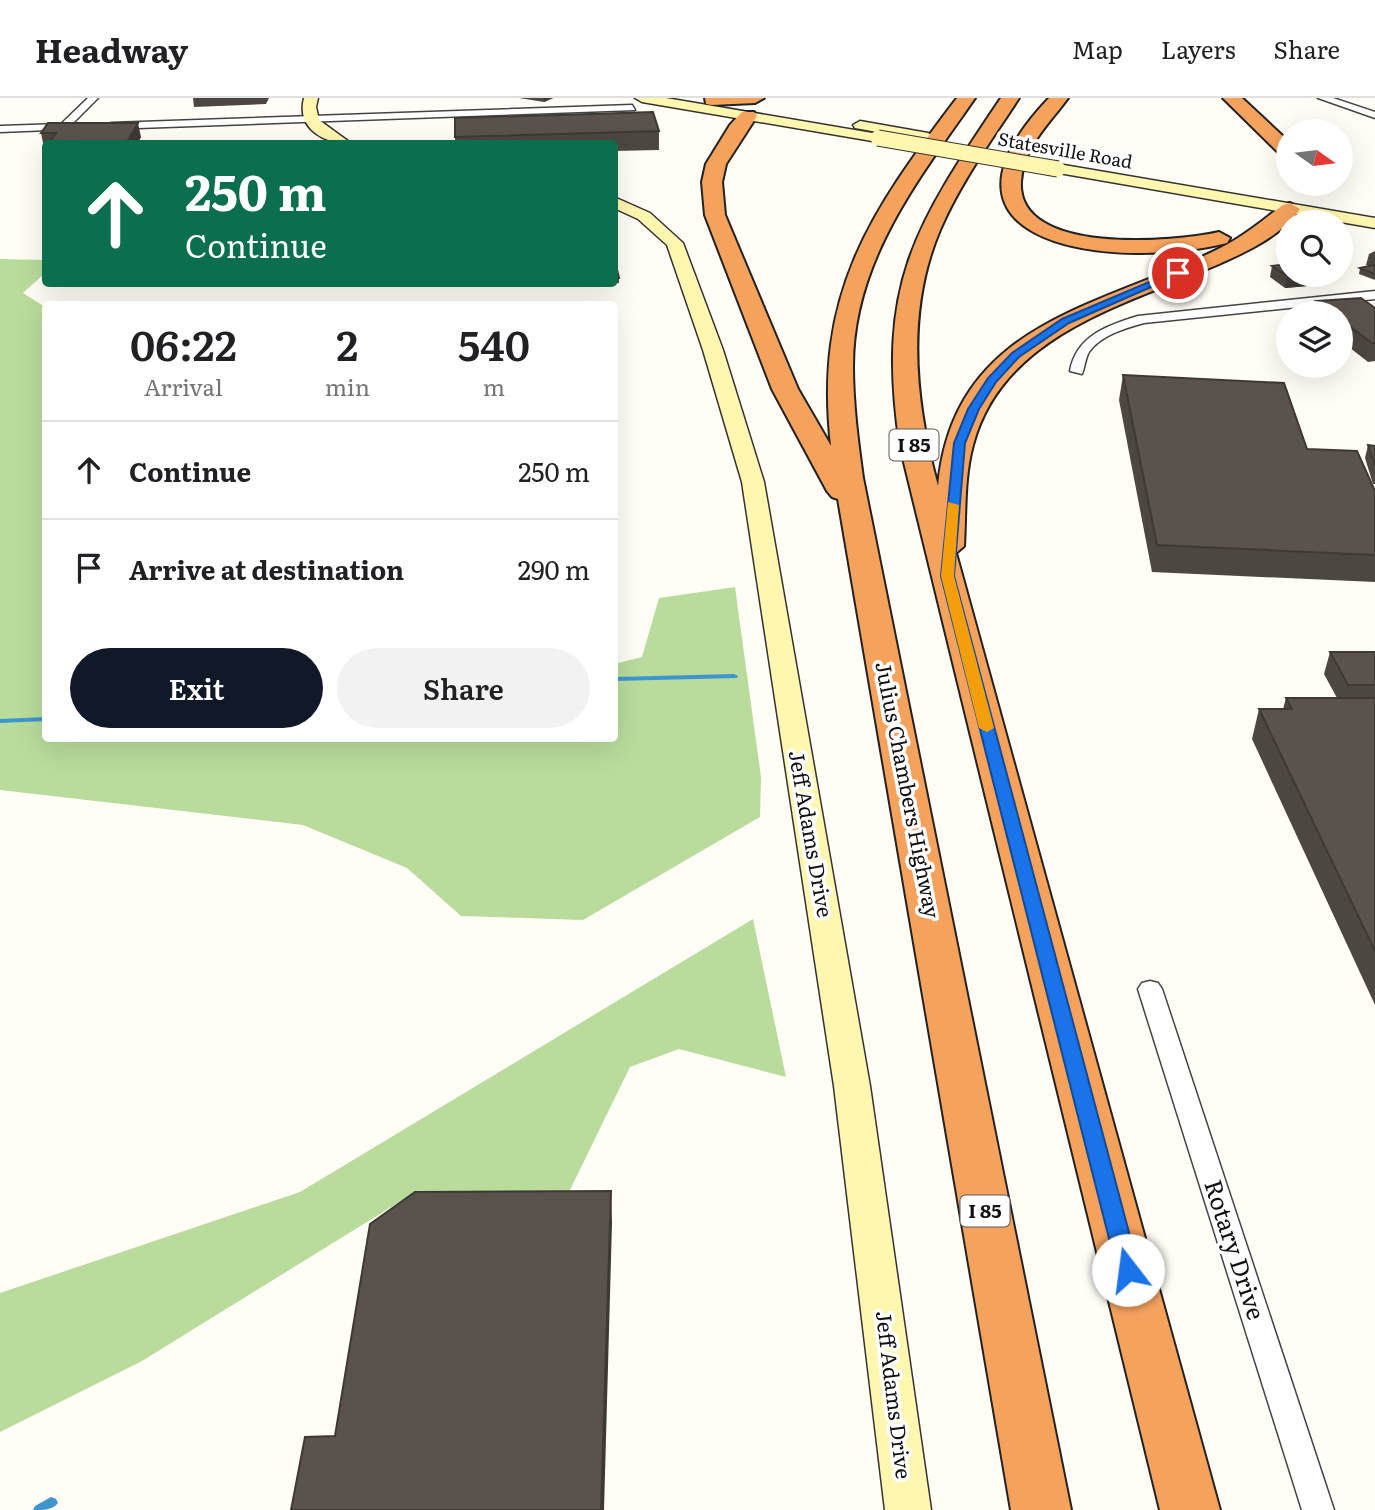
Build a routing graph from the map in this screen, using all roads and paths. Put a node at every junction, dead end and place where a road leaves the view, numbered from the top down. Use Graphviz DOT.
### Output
graph roads {
  1 [pos="93,98"];
  2 [pos="311,98"];
  3 [pos="944,98"];
  4 [pos="966,98"];
  5 [pos="1010,98"];
  6 [pos="1037,98"];
  7 [pos="1059,98"];
  8 [pos="1232,98"];
  9 [pos="1323,98"];
  10 [pos="706,99"];
  11 [pos="637,103"];
  12 [pos="759,105"];
  13 [pos="1375,115"];
  14 [pos="309,117"];
  15 [pos="105,126"];
  16 [pos="64,127"];
  17 [pos="77,127"];
  18 [pos="0,129"];
  19 [pos="934,139"];
  20 [pos="338,140"];
  21 [pos="1276,140"];
  22 [pos="979,147"];
  23 [pos="1060,164"];
  24 [pos="1287,201"];
  25 [pos="618,204"];
  26 [pos="1375,212"];
  27 [pos="1375,223"];
  28 [pos="1375,296"];
  29 [pos="1077,371"];
  30 [pos="856,517"];
  31 [pos="947,576"];
  32 [pos="1150,989"];
  33 [pos="908,1510"];
  34 [pos="1041,1510"];
  35 [pos="1190,1510"];
  36 [pos="1318,1510"];
  1 -- 16 [label="street"];
  2 -- 14 [label="street"];
  3 -- 19 [label="highway"];
  4 -- 19 [label="highway, Julius Chambers Highway / I 85"];
  5 -- 22 [label="highway, I 85"];
  6 -- 22 [label="highway"];
  7 -- 24 [label="highway"];
  8 -- 21 [label="highway"];
  9 -- 13 [label="street"];
  10 -- 12 [label="highway"];
  11 -- 12 [label="street, Statesville Road"];
  11 -- 14 [label="street"];
  12 -- 23 [label="street, Statesville Road, bridge"];
  12 -- 30 [label="highway"];
  14 -- 15 [label="street"];
  14 -- 20 [label="street"];
  16 -- 17 [label="street"];
  16 -- 18 [label="street"];
  19 -- 30 [label="highway, Julius Chambers Highway / I 85"];
  22 -- 31 [label="highway, I 85"];
  23 -- 24 [label="street, Statesville Road"];
  23 -- 24 [label="street"];
  24 -- 26 [label="street, Statesville Road"];
  24 -- 27 [label="street, Statesville Road"];
  24 -- 31 [label="highway"];
  25 -- 33 [label="street, Jeff Adams Drive"];
  28 -- 29 [label="street"];
  30 -- 34 [label="highway, Julius Chambers Highway / I 85"];
  31 -- 35 [label="highway, I 85"];
  32 -- 36 [label="street, Rotary Drive"];
}
